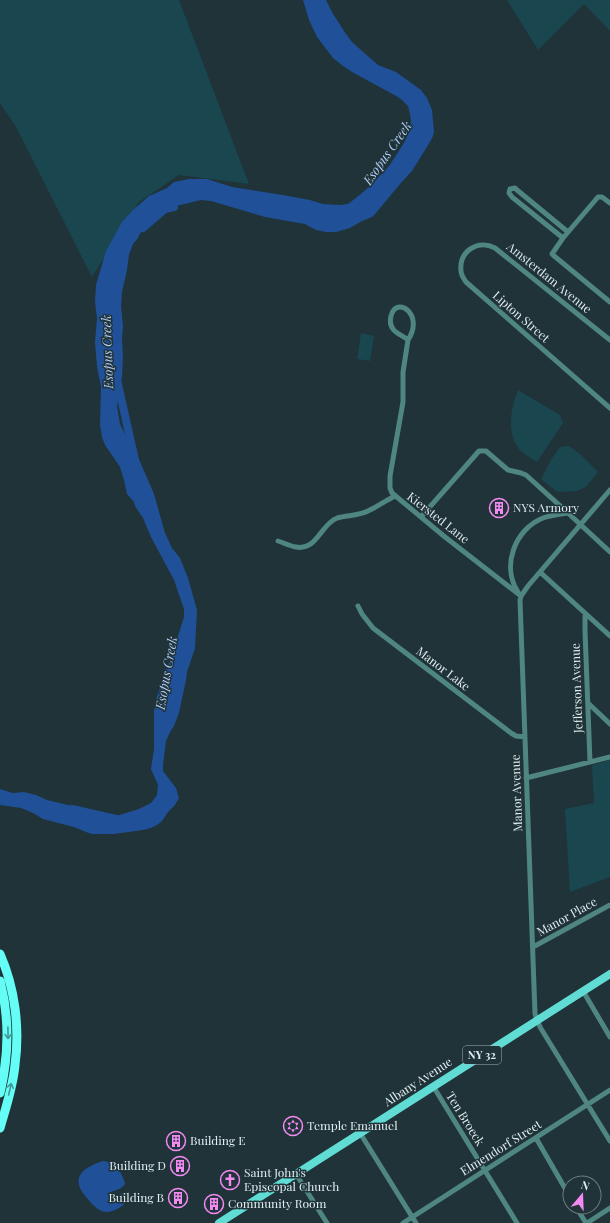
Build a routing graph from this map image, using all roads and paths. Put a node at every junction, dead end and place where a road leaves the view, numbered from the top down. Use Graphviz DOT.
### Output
graph roads {
  1 [pos="610,203"];
  2 [pos="568,232"];
  3 [pos="564,238"];
  4 [pos="493,247"];
  5 [pos="610,302"];
  6 [pos="408,340"];
  7 [pos="610,340"];
  8 [pos="610,408"];
  9 [pos="610,490"];
  10 [pos="395,496"];
  11 [pos="568,513"];
  12 [pos="421,517"];
  13 [pos="581,524"];
  14 [pos="278,541"];
  15 [pos="610,552"];
  16 [pos="540,572"];
  17 [pos="521,596"];
  18 [pos="358,606"];
  19 [pos="585,613"];
  20 [pos="610,636"];
  21 [pos="588,703"];
  22 [pos="610,724"];
  23 [pos="525,737"];
  24 [pos="610,757"];
  25 [pos="590,762"];
  26 [pos="526,778"];
  27 [pos="610,905"];
  28 [pos="533,947"];
  29 [pos="0,954"];
  30 [pos="608,978"];
  31 [pos="0,981"];
  32 [pos="583,991"];
  33 [pos="537,1021"];
  34 [pos="610,1037"];
  35 [pos="433,1086"];
  36 [pos="610,1090"];
  37 [pos="0,1093"];
  38 [pos="588,1105"];
  39 [pos="0,1127"];
  40 [pos="360,1133"];
  41 [pos="536,1138"];
  42 [pos="610,1141"];
  43 [pos="485,1170"];
  44 [pos="296,1174"];
  45 [pos="562,1183"];
  46 [pos="610,1208"];
  47 [pos="412,1217"];
  48 [pos="219,1223"];
  49 [pos="327,1223"];
  50 [pos="403,1223"];
  51 [pos="416,1223"];
  52 [pos="517,1223"];
  53 [pos="586,1223"];
  1 -- 2 [label="street"];
  2 -- 3 [label="street"];
  2 -- 3 [label="street"];
  3 -- 5 [label="street"];
  4 -- 7 [label="street, Amsterdam Avenue"];
  4 -- 8 [label="street, Lipton Street"];
  6 -- 6 [label="street"];
  6 -- 10 [label="street, Kiersted Lane"];
  9 -- 13 [label="street"];
  10 -- 12 [label="street, Kiersted Lane"];
  10 -- 14 [label="street"];
  11 -- 12 [label="street"];
  11 -- 13 [label="street"];
  11 -- 17 [label="street"];
  12 -- 17 [label="street, Kiersted Lane"];
  13 -- 15 [label="street"];
  13 -- 16 [label="street"];
  16 -- 17 [label="street"];
  16 -- 19 [label="street"];
  17 -- 23 [label="street, Manor Avenue"];
  18 -- 23 [label="street, Manor Lake"];
  19 -- 20 [label="street"];
  19 -- 21 [label="street, Jefferson Avenue"];
  21 -- 22 [label="street"];
  21 -- 25 [label="street, Jefferson Avenue"];
  23 -- 26 [label="street, Manor Avenue"];
  24 -- 25 [label="street"];
  25 -- 26 [label="street"];
  26 -- 28 [label="street, Manor Avenue"];
  27 -- 28 [label="street, Manor Place"];
  28 -- 33 [label="street, Manor Avenue"];
  39 -- 29 [label="highway, one-way"];
  30 -- 32 [label="main road, Albany Avenue / NY 32"];
  31 -- 37 [label="highway, one-way"];
  32 -- 33 [label="main road, Albany Avenue / NY 32"];
  32 -- 34 [label="street"];
  33 -- 35 [label="main road, Albany Avenue / NY 32"];
  33 -- 38 [label="street"];
  35 -- 40 [label="main road, Albany Avenue / NY 32"];
  35 -- 43 [label="street, Ten Broeck"];
  36 -- 38 [label="street, Elmendorf Street"];
  38 -- 41 [label="street, Elmendorf Street"];
  38 -- 42 [label="street"];
  40 -- 44 [label="main road, Albany Avenue / NY 32"];
  40 -- 47 [label="street"];
  41 -- 43 [label="street, Elmendorf Street"];
  41 -- 45 [label="street"];
  43 -- 47 [label="street, Elmendorf Street"];
  43 -- 52 [label="street, Ten Broeck"];
  44 -- 48 [label="main road, Albany Avenue / NY 32"];
  44 -- 49 [label="street"];
  46 -- 53 [label="street"];
  47 -- 50 [label="street, Elmendorf Street"];
  47 -- 51 [label="street"];
}
